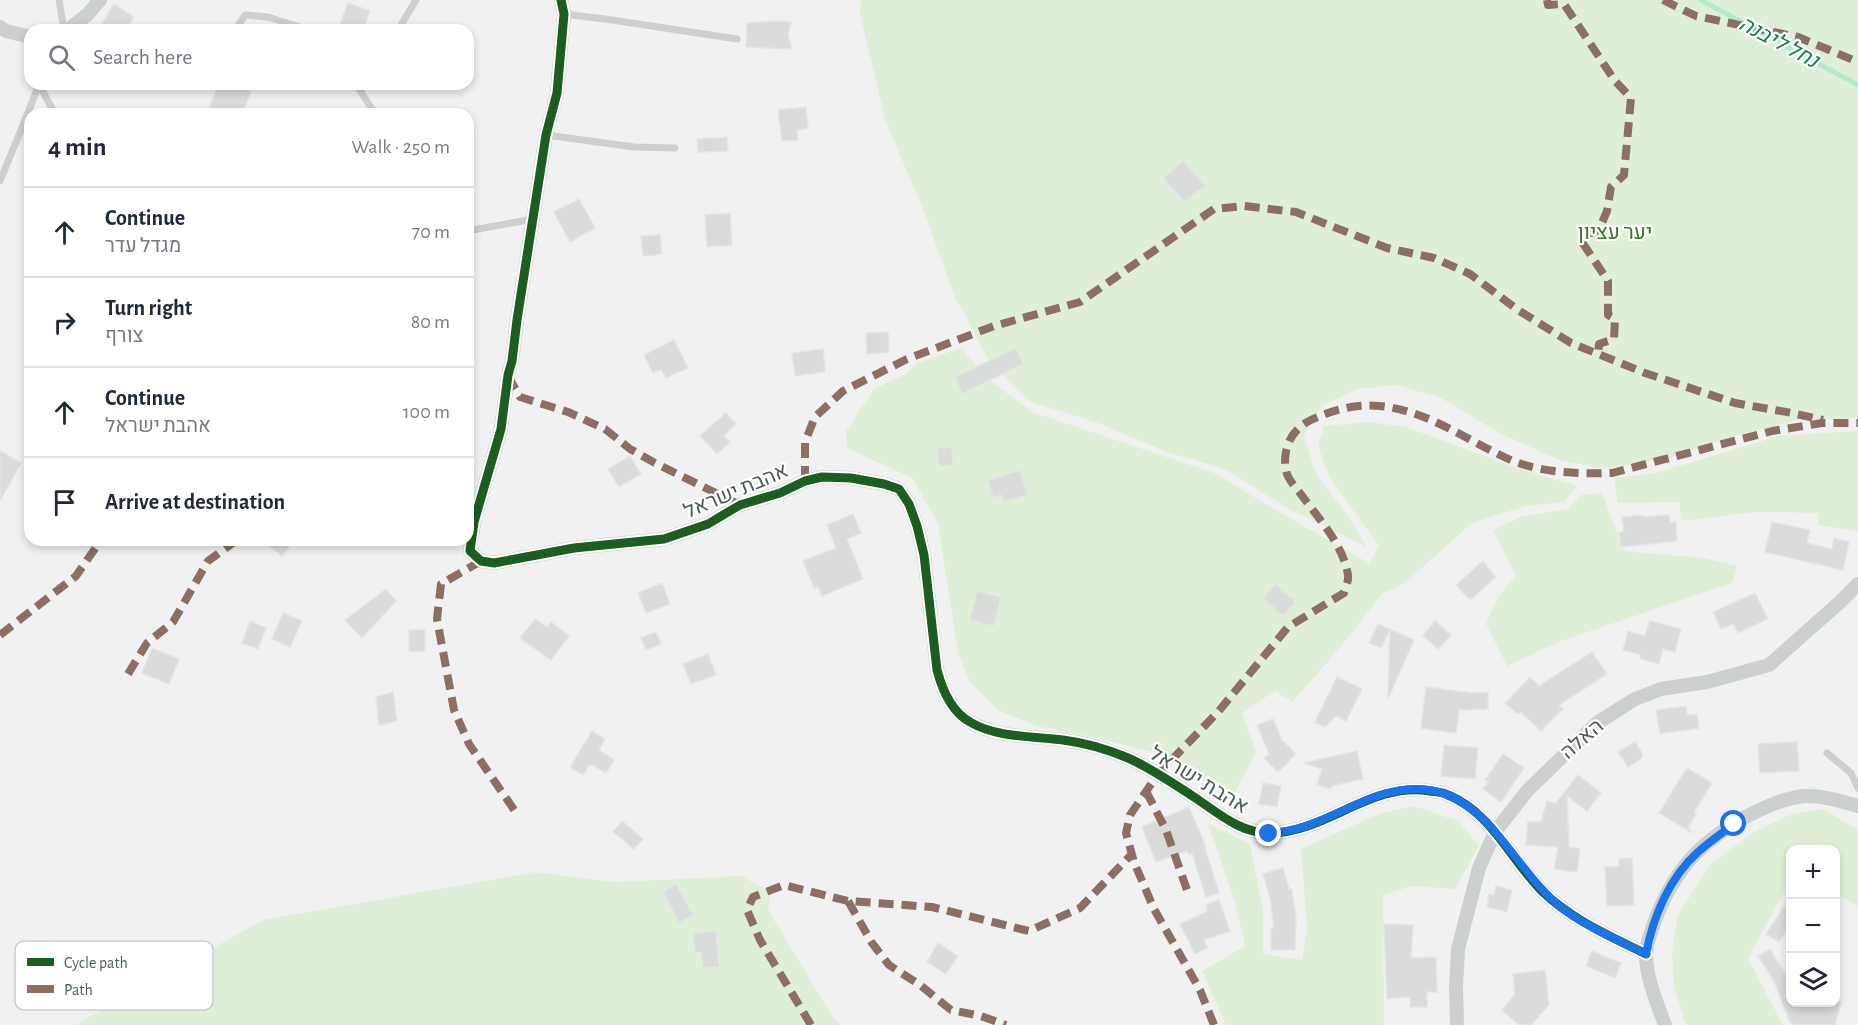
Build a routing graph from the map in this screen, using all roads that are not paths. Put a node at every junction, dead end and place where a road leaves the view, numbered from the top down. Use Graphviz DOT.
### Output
graph roads {
  1 [pos="59,0"];
  2 [pos="100,0"];
  3 [pos="416,0"];
  4 [pos="561,5"];
  5 [pos="65,24"];
  6 [pos="74,24"];
  7 [pos="239,24"];
  8 [pos="290,24"];
  9 [pos="402,24"];
  10 [pos="0,27"];
  11 [pos="24,36"];
  12 [pos="737,39"];
  13 [pos="38,90"];
  14 [pos="42,90"];
  15 [pos="360,90"];
  16 [pos="31,108"];
  17 [pos="52,108"];
  18 [pos="371,108"];
  19 [pos="24,125"];
  20 [pos="546,135"];
  21 [pos="675,148"];
  22 [pos="0,181"];
  23 [pos="534,219"];
  24 [pos="474,230"];
  25 [pos="474,522"];
  26 [pos="471,546"];
  27 [pos="1858,584"];
  28 [pos="1827,753"];
  29 [pos="1858,788"];
  30 [pos="1858,806"];
  31 [pos="1495,832"];
  32 [pos="1646,954"];
  33 [pos="1457,1025"];
  34 [pos="1665,1025"];
  1 -- 5 [label="lane"];
  2 -- 6 [label="street"];
  3 -- 9 [label="lane"];
  4 -- 12 [label="lane"];
  4 -- 20 [label="street, אהבת ישראל"];
  7 -- 8 [label="lane"];
  10 -- 11 [label="street"];
  13 -- 16 [label="lane"];
  14 -- 17 [label="lane"];
  15 -- 18 [label="lane"];
  19 -- 22 [label="lane"];
  20 -- 21 [label="lane"];
  20 -- 23 [label="street, אהבת ישראל"];
  23 -- 24 [label="lane"];
  23 -- 25 [label="street, אהבת ישראל"];
  26 -- 31 [label="street, אהבת ישראל"];
  27 -- 31 [label="street, האלה"];
  28 -- 29 [label="lane"];
  30 -- 32 [label="street"];
  31 -- 32 [label="street"];
  31 -- 33 [label="street, האלה"];
  32 -- 34 [label="street"];
}
